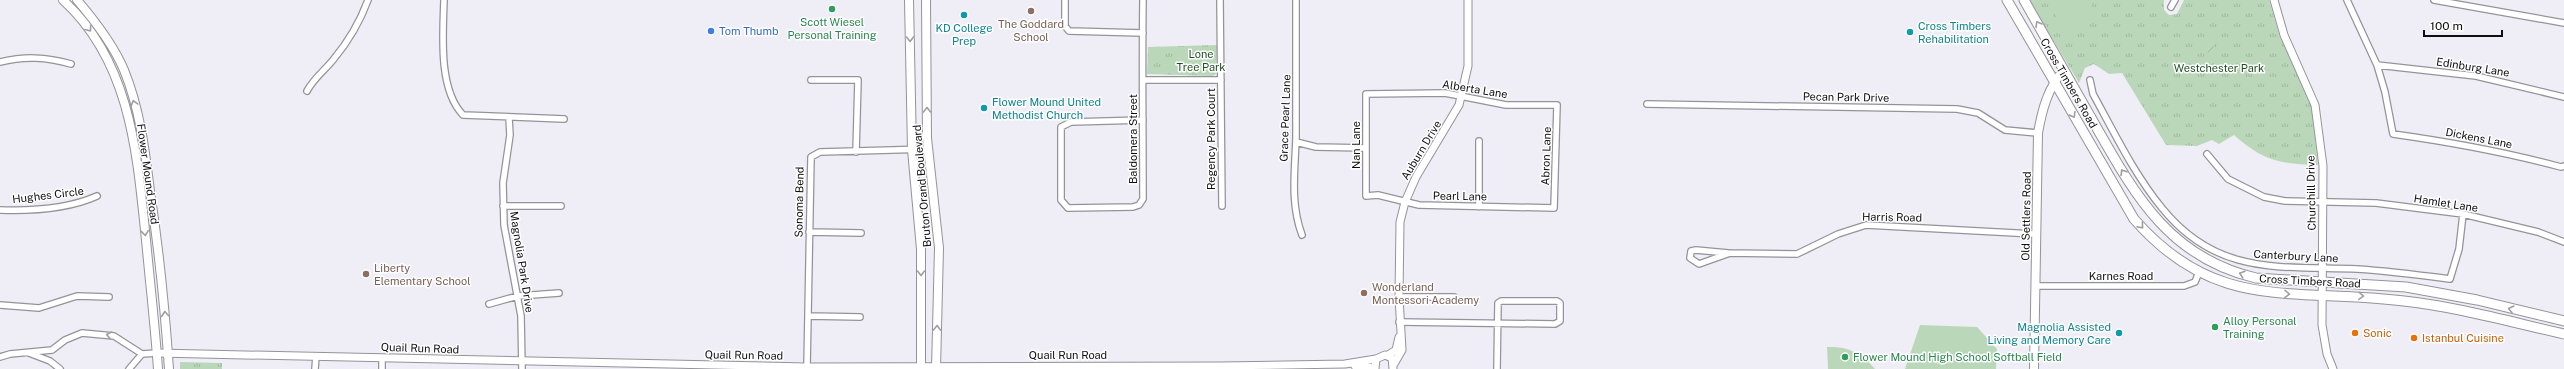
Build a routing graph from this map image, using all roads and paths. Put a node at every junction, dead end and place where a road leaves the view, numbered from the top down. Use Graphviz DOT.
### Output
graph roads {
  1 [pos="63,0"];
  2 [pos="77,0"];
  3 [pos="368,0"];
  4 [pos="444,0"];
  5 [pos="909,0"];
  6 [pos="926,0"];
  7 [pos="1065,0"];
  8 [pos="1143,0"];
  9 [pos="1220,0"];
  10 [pos="1296,0"];
  11 [pos="1468,0"];
  12 [pos="2007,0"];
  13 [pos="2024,0"];
  14 [pos="2175,0"];
  15 [pos="2274,0"];
  16 [pos="2347,0"];
  17 [pos="2434,0"];
  18 [pos="2171,7"];
  19 [pos="2564,22"];
  20 [pos="1142,33"];
  21 [pos="0,62"];
  22 [pos="71,64"];
  23 [pos="2376,65"];
  24 [pos="124,69"];
  25 [pos="2064,70"];
  26 [pos="114,72"];
  27 [pos="811,80"];
  28 [pos="1143,80"];
  29 [pos="1221,80"];
  30 [pos="2090,80"];
  31 [pos="2054,81"];
  32 [pos="307,91"];
  33 [pos="1366,94"];
  34 [pos="1462,96"];
  35 [pos="2564,96"];
  36 [pos="1647,104"];
  37 [pos="1557,105"];
  38 [pos="509,118"];
  39 [pos="564,119"];
  40 [pos="1143,120"];
  41 [pos="2038,133"];
  42 [pos="1479,141"];
  43 [pos="1296,142"];
  44 [pos="1366,148"];
  45 [pos="928,149"];
  46 [pos="912,150"];
  47 [pos="856,152"];
  48 [pos="2206,154"];
  49 [pos="2562,167"];
  50 [pos="2136,194"];
  51 [pos="97,196"];
  52 [pos="1366,196"];
  53 [pos="2322,201"];
  54 [pos="1405,202"];
  55 [pos="2125,203"];
  56 [pos="503,206"];
  57 [pos="561,206"];
  58 [pos="1222,206"];
  59 [pos="1479,207"];
  60 [pos="1554,208"];
  61 [pos="0,210"];
  62 [pos="2464,214"];
  63 [pos="809,232"];
  64 [pos="861,233"];
  65 [pos="2036,234"];
  66 [pos="1302,235"];
  67 [pos="2564,242"];
  68 [pos="1730,253"];
  69 [pos="2322,268"];
  70 [pos="2199,272"];
  71 [pos="2322,282"];
  72 [pos="2035,286"];
  73 [pos="559,293"];
  74 [pos="2322,294"];
  75 [pos="518,296"];
  76 [pos="109,297"];
  77 [pos="1399,297"];
  78 [pos="1454,297"];
  79 [pos="489,304"];
  80 [pos="0,305"];
  81 [pos="808,316"];
  82 [pos="860,316"];
  83 [pos="2549,318"];
  84 [pos="2564,321"];
  85 [pos="1399,322"];
  86 [pos="1497,324"];
  87 [pos="2546,330"];
  88 [pos="2564,334"];
  89 [pos="1399,337"];
  90 [pos="52,350"];
  91 [pos="29,353"];
  92 [pos="157,353"];
  93 [pos="168,353"];
  94 [pos="142,354"];
  95 [pos="1388,355"];
  96 [pos="316,356"];
  97 [pos="0,357"];
  98 [pos="382,358"];
  99 [pos="1376,359"];
  100 [pos="50,361"];
  101 [pos="1345,364"];
  102 [pos="522,366"];
  103 [pos="661,367"];
  104 [pos="733,367"];
  105 [pos="807,367"];
  106 [pos="1236,367"];
  107 [pos="1394,367"];
  108 [pos="921,368"];
  109 [pos="936,368"];
  110 [pos="1375,368"];
  111 [pos="60,369"];
  112 [pos="129,369"];
  113 [pos="158,369"];
  114 [pos="169,369"];
  115 [pos="315,369"];
  116 [pos="382,369"];
  117 [pos="1497,369"];
  118 [pos="2034,369"];
  119 [pos="2333,369"];
  1 -- 26 [label="main road, Flower Mound Road, one-way"];
  2 -- 24 [label="main road, Flower Mound Road"];
  3 -- 32 [label="street"];
  4 -- 38 [label="street"];
  5 -- 46 [label="main road, Bruton Orand Boulevard, one-way"];
  45 -- 6 [label="main road, Bruton Orand Boulevard, one-way"];
  7 -- 20 [label="street"];
  8 -- 20 [label="street, Baldomera Street"];
  9 -- 29 [label="street, Regency Park Court"];
  10 -- 43 [label="street, Grace Pearl Lane"];
  11 -- 34 [label="street, Auburn Drive"];
  12 -- 31 [label="main road, Cross Timbers Road"];
  25 -- 13 [label="main road, Cross Timbers Road, one-way"];
  14 -- 18 [label="street"];
  15 -- 53 [label="street, Churchill Drive"];
  16 -- 23 [label="street"];
  17 -- 19 [label="street"];
  20 -- 28 [label="street, Baldomera Street"];
  21 -- 22 [label="street"];
  23 -- 35 [label="street, Edinburg Lane"];
  23 -- 49 [label="street, Dickens Lane"];
  24 -- 26 [label="main road"];
  93 -- 24 [label="main road, Flower Mound Road, one-way"];
  25 -- 31 [label="main road, Old Settlers Road"];
  50 -- 25 [label="main road, Cross Timbers Road, one-way"];
  26 -- 92 [label="main road, Flower Mound Road, one-way"];
  27 -- 47 [label="street"];
  28 -- 29 [label="street"];
  28 -- 40 [label="street, Baldomera Street"];
  29 -- 58 [label="street, Regency Park Court"];
  30 -- 69 [label="street, Canterbury Lane"];
  31 -- 41 [label="main road, Old Settlers Road"];
  31 -- 55 [label="main road, Cross Timbers Road, one-way"];
  33 -- 34 [label="street, Alberta Lane"];
  33 -- 44 [label="street, Nan Lane"];
  34 -- 37 [label="street, Alberta Lane"];
  34 -- 54 [label="street, Auburn Drive"];
  36 -- 41 [label="street, Pecan Park Drive"];
  37 -- 60 [label="street, Abron Lane"];
  38 -- 39 [label="street"];
  38 -- 56 [label="street, Magnolia Park Drive"];
  40 -- 40 [label="street, Baldomera Street"];
  41 -- 65 [label="main road, Old Settlers Road"];
  42 -- 59 [label="street"];
  43 -- 44 [label="street"];
  43 -- 66 [label="street, Grace Pearl Lane"];
  44 -- 52 [label="street, Nan Lane"];
  45 -- 46 [label="street, Sonoma Bend"];
  109 -- 45 [label="main road, Bruton Orand Boulevard, one-way"];
  46 -- 47 [label="street, Sonoma Bend"];
  46 -- 108 [label="main road, Bruton Orand Boulevard, one-way"];
  47 -- 63 [label="street, Sonoma Bend"];
  48 -- 53 [label="street, Hamlet Lane"];
  50 -- 55 [label="main road"];
  71 -- 50 [label="main road, Cross Timbers Road, one-way"];
  51 -- 61 [label="street, Hughes Circle"];
  52 -- 54 [label="street, Pearl Lane"];
  53 -- 62 [label="street, Hamlet Lane"];
  53 -- 69 [label="street, Churchill Drive"];
  54 -- 59 [label="street, Pearl Lane"];
  54 -- 77 [label="street, Auburn Drive"];
  55 -- 70 [label="main road, Cross Timbers Road, one-way"];
  56 -- 57 [label="street"];
  56 -- 75 [label="street, Magnolia Park Drive"];
  59 -- 60 [label="street, Pearl Lane"];
  62 -- 67 [label="street, Hamlet Lane"];
  62 -- 69 [label="street, Canterbury Lane"];
  63 -- 64 [label="street"];
  63 -- 81 [label="street, Sonoma Bend"];
  65 -- 68 [label="street, Harris Road"];
  65 -- 72 [label="main road, Old Settlers Road"];
  68 -- 68 [label="street, Harris Road"];
  69 -- 71 [label="street, Churchill Drive"];
  70 -- 72 [label="street, Karnes Road"];
  70 -- 74 [label="main road, Cross Timbers Road, one-way"];
  71 -- 74 [label="street, Churchill Drive"];
  83 -- 71 [label="main road, Cross Timbers Road, one-way"];
  72 -- 118 [label="main road, Old Settlers Road"];
  73 -- 75 [label="street"];
  74 -- 87 [label="main road, Cross Timbers Road, one-way"];
  74 -- 119 [label="street, Churchill Drive"];
  75 -- 79 [label="street"];
  75 -- 102 [label="street, Magnolia Park Drive"];
  76 -- 80 [label="street"];
  77 -- 78 [label="street"];
  77 -- 85 [label="street, Auburn Drive"];
  81 -- 82 [label="street"];
  81 -- 105 [label="street, Sonoma Bend"];
  83 -- 84 [label="main road, Cross Timbers Road"];
  83 -- 87 [label="main road"];
  85 -- 86 [label="street"];
  85 -- 89 [label="street, Auburn Drive"];
  86 -- 86 [label="street"];
  86 -- 117 [label="street"];
  87 -- 88 [label="main road, Cross Timbers Road"];
  89 -- 95 [label="street, Auburn Drive"];
  89 -- 107 [label="street, Auburn Drive"];
  90 -- 91 [label="street"];
  94 -- 90 [label="street, one-way"];
  90 -- 100 [label="street"];
  91 -- 97 [label="street"];
  91 -- 100 [label="street"];
  92 -- 93 [label="street, Quail Run Road"];
  92 -- 94 [label="street, Quail Run Road"];
  92 -- 113 [label="main road, Flower Mound Road"];
  93 -- 96 [label="street, Quail Run Road"];
  93 -- 114 [label="main road, Flower Mound Road"];
  94 -- 112 [label="street"];
  95 -- 99 [label="street, Quail Run Road"];
  95 -- 107 [label="street"];
  96 -- 98 [label="street, Quail Run Road"];
  96 -- 115 [label="street"];
  98 -- 102 [label="street, Quail Run Road"];
  98 -- 116 [label="street"];
  99 -- 101 [label="street, Quail Run Road"];
  99 -- 110 [label="street"];
  100 -- 111 [label="street"];
  101 -- 106 [label="street, Quail Run Road"];
  101 -- 110 [label="street, Quail Run Road"];
  102 -- 103 [label="street, Quail Run Road"];
  103 -- 104 [label="street, Quail Run Road"];
  104 -- 105 [label="street, Quail Run Road"];
  105 -- 108 [label="street, Quail Run Road"];
  106 -- 109 [label="street, Quail Run Road"];
  108 -- 109 [label="street, Quail Run Road"];
}
